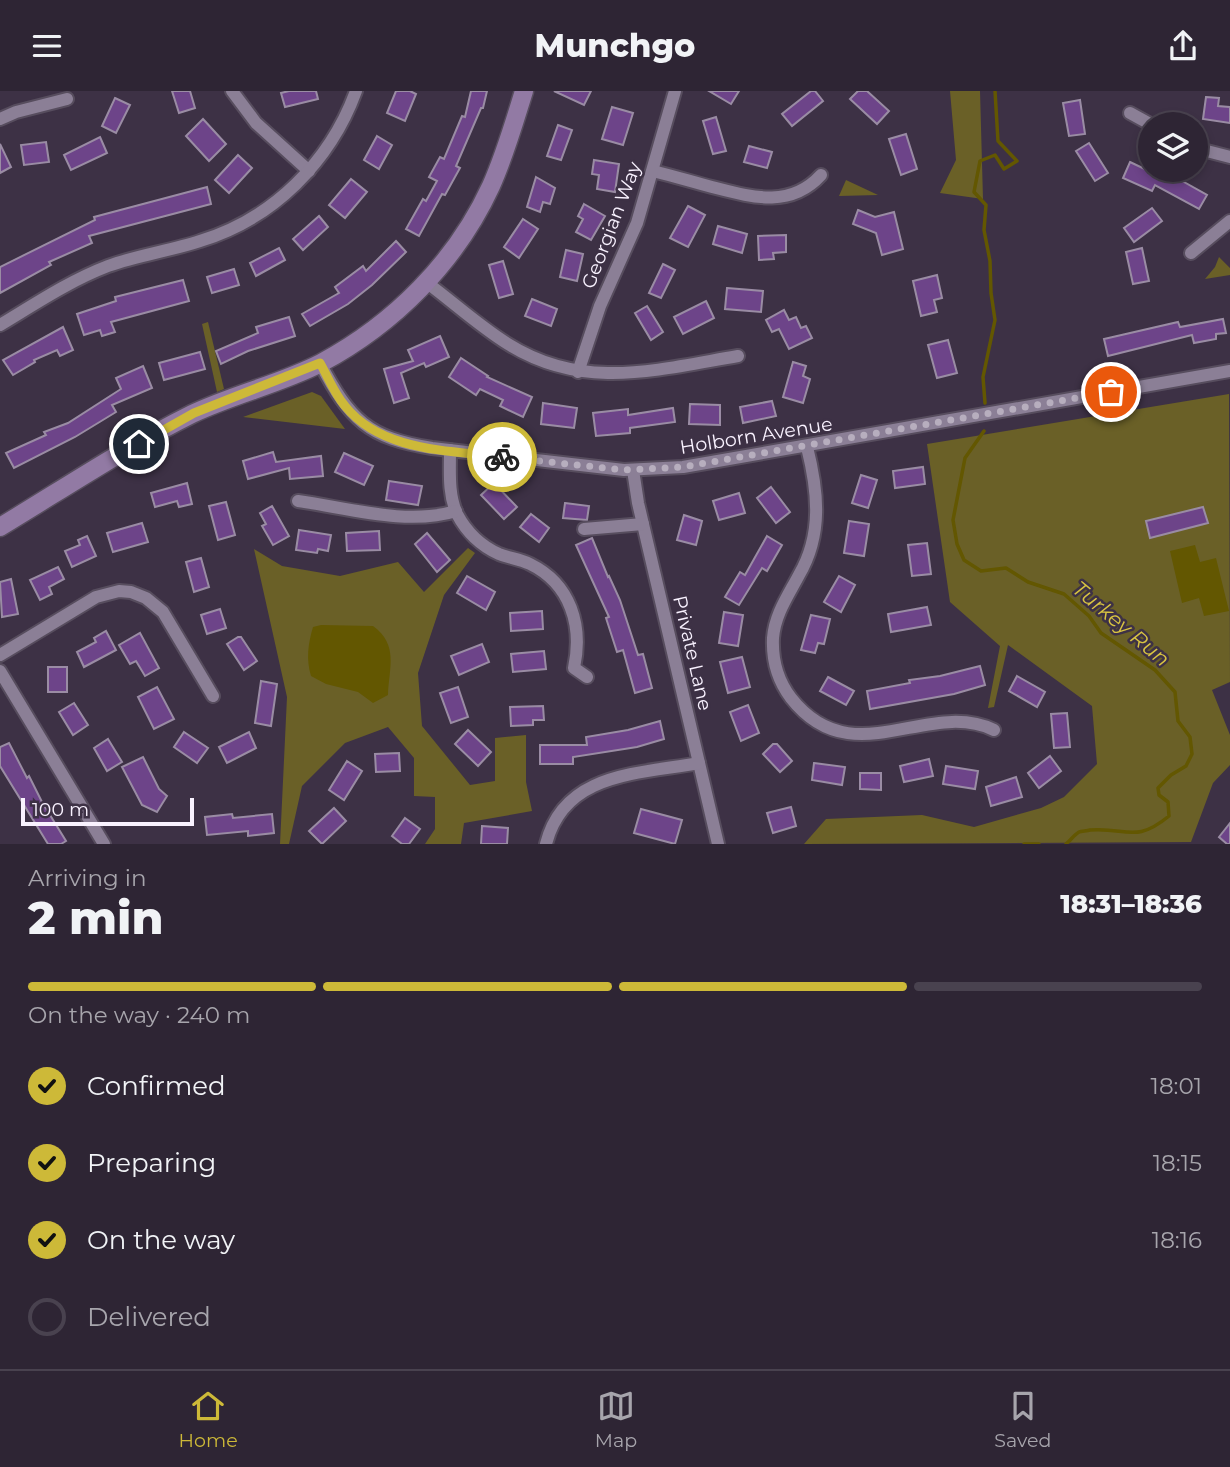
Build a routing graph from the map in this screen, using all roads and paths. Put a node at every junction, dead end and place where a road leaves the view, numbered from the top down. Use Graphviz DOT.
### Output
graph roads {
  1 [pos="232,91"];
  2 [pos="356,91"];
  3 [pos="524,91"];
  4 [pos="675,91"];
  5 [pos="67,99"];
  6 [pos="1130,113"];
  7 [pos="1138,117"];
  8 [pos="0,119"];
  9 [pos="1208,151"];
  10 [pos="1230,157"];
  11 [pos="309,171"];
  12 [pos="653,171"];
  13 [pos="821,175"];
  14 [pos="1230,221"];
  15 [pos="1191,253"];
  16 [pos="426,282"];
  17 [pos="0,325"];
  18 [pos="738,356"];
  19 [pos="320,363"];
  20 [pos="1230,371"];
  21 [pos="578,372"];
  22 [pos="807,447"];
  23 [pos="450,450"];
  24 [pos="633,470"];
  25 [pos="298,501"];
  26 [pos="456,511"];
  27 [pos="643,524"];
  28 [pos="0,527"];
  29 [pos="584,529"];
  30 [pos="0,655"];
  31 [pos="0,671"];
  32 [pos="587,677"];
  33 [pos="213,696"];
  34 [pos="995,730"];
  35 [pos="699,763"];
  36 [pos="104,844"];
  37 [pos="546,844"];
  38 [pos="718,844"];
  1 -- 11 [label="street"];
  2 -- 11 [label="street"];
  3 -- 16 [label="main road"];
  4 -- 12 [label="street, Georgian Way"];
  5 -- 8 [label="street"];
  6 -- 7 [label="street"];
  9 -- 10 [label="street"];
  11 -- 17 [label="street"];
  12 -- 13 [label="street"];
  12 -- 21 [label="street, Georgian Way"];
  14 -- 15 [label="street"];
  16 -- 19 [label="main road"];
  16 -- 21 [label="street"];
  18 -- 21 [label="street"];
  19 -- 23 [label="street, Holborn Avenue"];
  19 -- 28 [label="main road"];
  20 -- 22 [label="street, Holborn Avenue"];
  22 -- 24 [label="street, Holborn Avenue"];
  22 -- 34 [label="street"];
  23 -- 24 [label="street, Holborn Avenue"];
  23 -- 26 [label="street"];
  24 -- 27 [label="street, Private Lane"];
  25 -- 26 [label="street"];
  26 -- 32 [label="street"];
  27 -- 29 [label="street"];
  27 -- 35 [label="street, Private Lane"];
  30 -- 33 [label="street"];
  31 -- 36 [label="street"];
  35 -- 37 [label="street"];
  35 -- 38 [label="street, Private Lane"];
}
